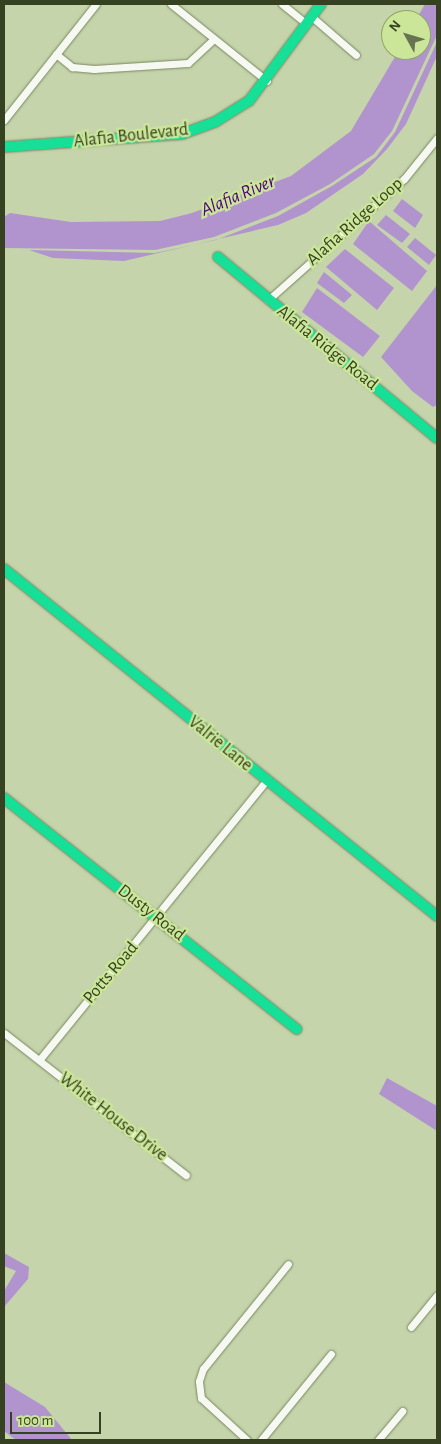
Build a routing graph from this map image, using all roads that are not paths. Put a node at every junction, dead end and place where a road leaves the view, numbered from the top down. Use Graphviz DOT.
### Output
graph roads {
  1 [pos="96,4"];
  2 [pos="171,4"];
  3 [pos="282,4"];
  4 [pos="321,4"];
  5 [pos="309,21"];
  6 [pos="214,39"];
  7 [pos="56,54"];
  8 [pos="356,55"];
  9 [pos="267,81"];
  10 [pos="4,120"];
  11 [pos="437,138"];
  12 [pos="4,147"];
  13 [pos="218,258"];
  14 [pos="268,300"];
  15 [pos="437,438"];
  16 [pos="4,569"];
  17 [pos="266,781"];
  18 [pos="4,798"];
  19 [pos="437,916"];
  20 [pos="157,918"];
  21 [pos="297,1029"];
  22 [pos="4,1033"];
  23 [pos="40,1059"];
  24 [pos="186,1175"];
  25 [pos="288,1264"];
  26 [pos="437,1295"];
  27 [pos="411,1327"];
  28 [pos="331,1354"];
  29 [pos="402,1411"];
  30 [pos="246,1440"];
  31 [pos="262,1440"];
  32 [pos="378,1440"];
  1 -- 7 [label="street"];
  2 -- 6 [label="street"];
  3 -- 5 [label="street"];
  4 -- 5 [label="street, Alafia Boulevard"];
  5 -- 8 [label="street"];
  5 -- 9 [label="street, Alafia Boulevard"];
  6 -- 7 [label="street"];
  6 -- 9 [label="street"];
  7 -- 10 [label="street"];
  9 -- 12 [label="street, Alafia Boulevard"];
  11 -- 14 [label="street, Alafia Ridge Loop"];
  13 -- 14 [label="street, Alafia Ridge Road"];
  14 -- 15 [label="street, Alafia Ridge Road"];
  16 -- 17 [label="street, Valrie Lane"];
  17 -- 19 [label="street, Valrie Lane"];
  17 -- 20 [label="street, Potts Road"];
  18 -- 20 [label="street, Dusty Road"];
  20 -- 21 [label="street, Dusty Road"];
  20 -- 23 [label="street, Potts Road"];
  22 -- 23 [label="street"];
  23 -- 24 [label="street, White House Drive"];
  25 -- 30 [label="street"];
  26 -- 27 [label="street"];
  28 -- 31 [label="street"];
  29 -- 32 [label="street"];
}
